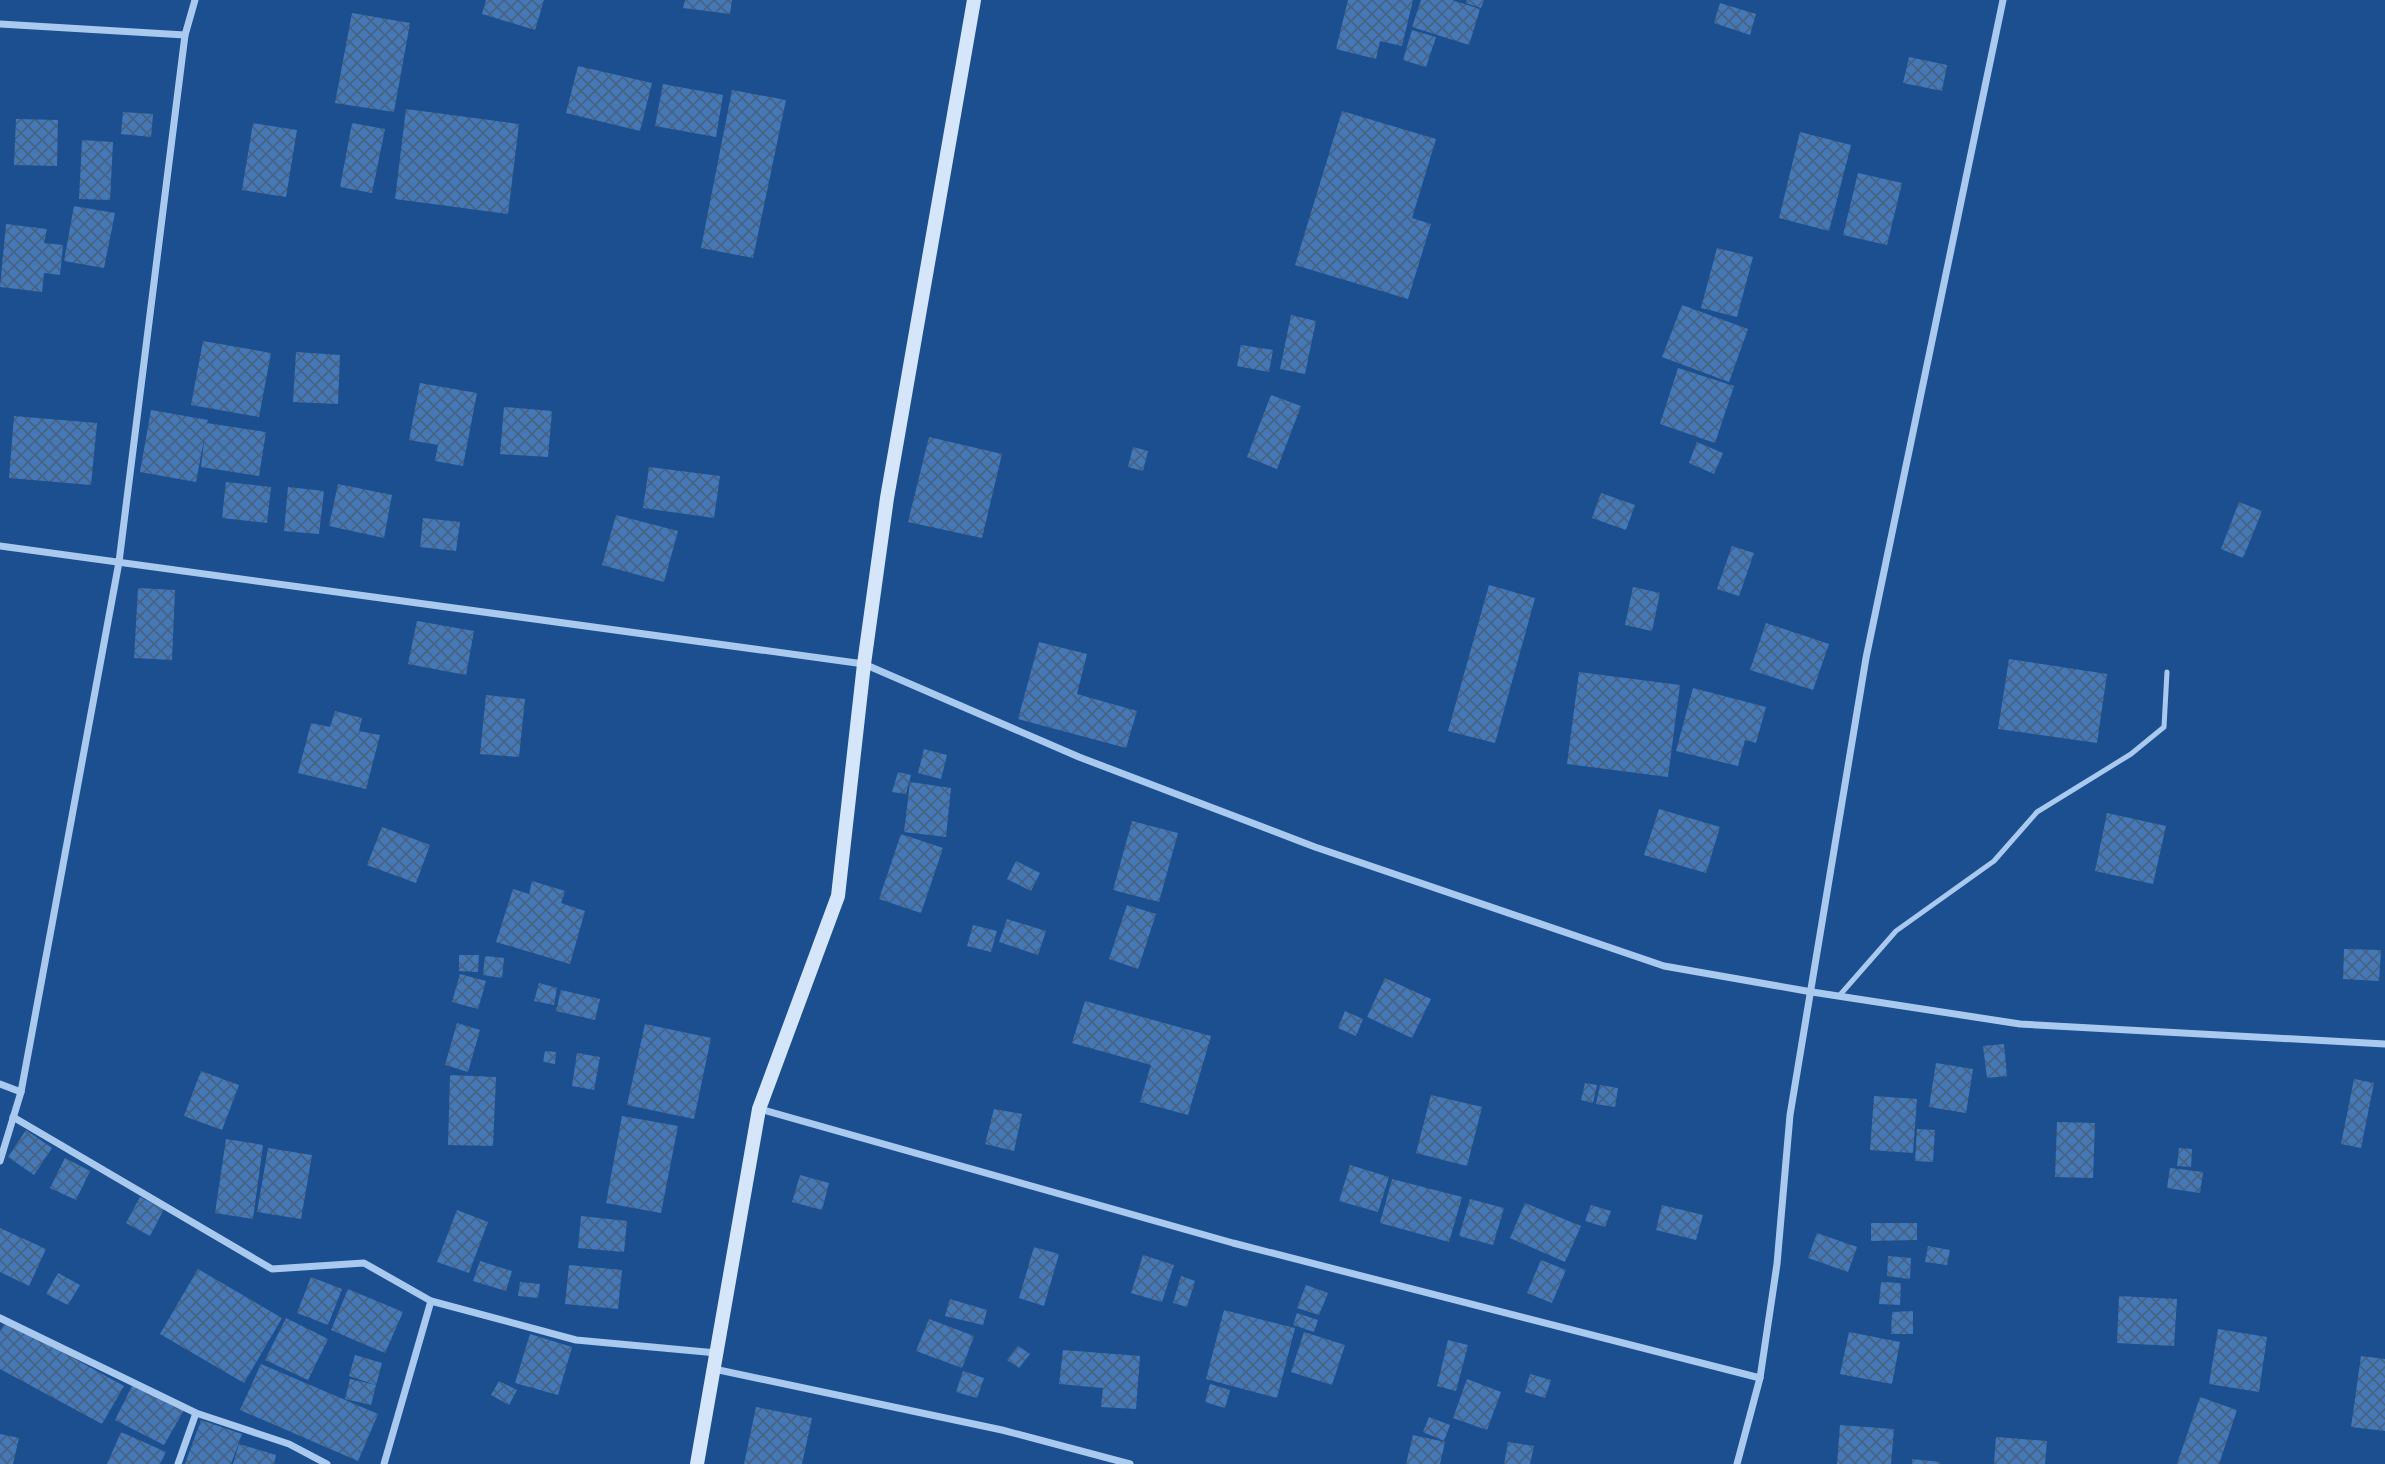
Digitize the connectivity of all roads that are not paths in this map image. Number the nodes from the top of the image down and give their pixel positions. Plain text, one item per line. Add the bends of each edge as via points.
1 (195, 0) edge
2 (974, 0) edge
3 (2003, 0) edge
4 (0, 24) edge
5 (185, 35) junction
6 (0, 546) edge
7 (119, 562) junction
8 (864, 664) junction
9 (2167, 672) dead end
10 (1812, 992) junction
11 (1839, 996) junction
12 (2385, 1044) edge
13 (0, 1084) edge
14 (21, 1092) junction
15 (759, 1109) junction
16 (13, 1117) junction
17 (0, 1161) edge
18 (431, 1301) junction
19 (0, 1318) edge
20 (716, 1353) junction
21 (714, 1369) junction
22 (1760, 1378) junction
23 (196, 1413) junction
24 (178, 1464) edge
25 (327, 1464) edge
26 (384, 1464) edge
27 (697, 1464) edge
28 (1130, 1464) edge
29 (1737, 1464) edge

1 - 5 street
2 - 8 street via 887,498
3 - 10 street via 1866,658
4 - 5 street
5 - 7 street
6 - 7 street
7 - 8 street
7 - 14 street
8 - 10 street via 1079,757 1354,861 1664,966
8 - 15 street via 838,896
9 - 11 lane via 2164,727 2131,754 2037,812 1994,861 1896,931
10 - 11 street
10 - 22 street via 1790,1115 1777,1264
11 - 12 street via 2020,1024
13 - 14 street
14 - 16 street
15 - 20 street
15 - 22 street via 1233,1243
16 - 17 street
16 - 18 street via 272,1269 364,1263
18 - 20 street via 576,1340
18 - 26 street
19 - 23 street
20 - 21 street
21 - 27 street
21 - 28 street via 1002,1430
22 - 29 street
23 - 24 street
23 - 25 street via 289,1444

